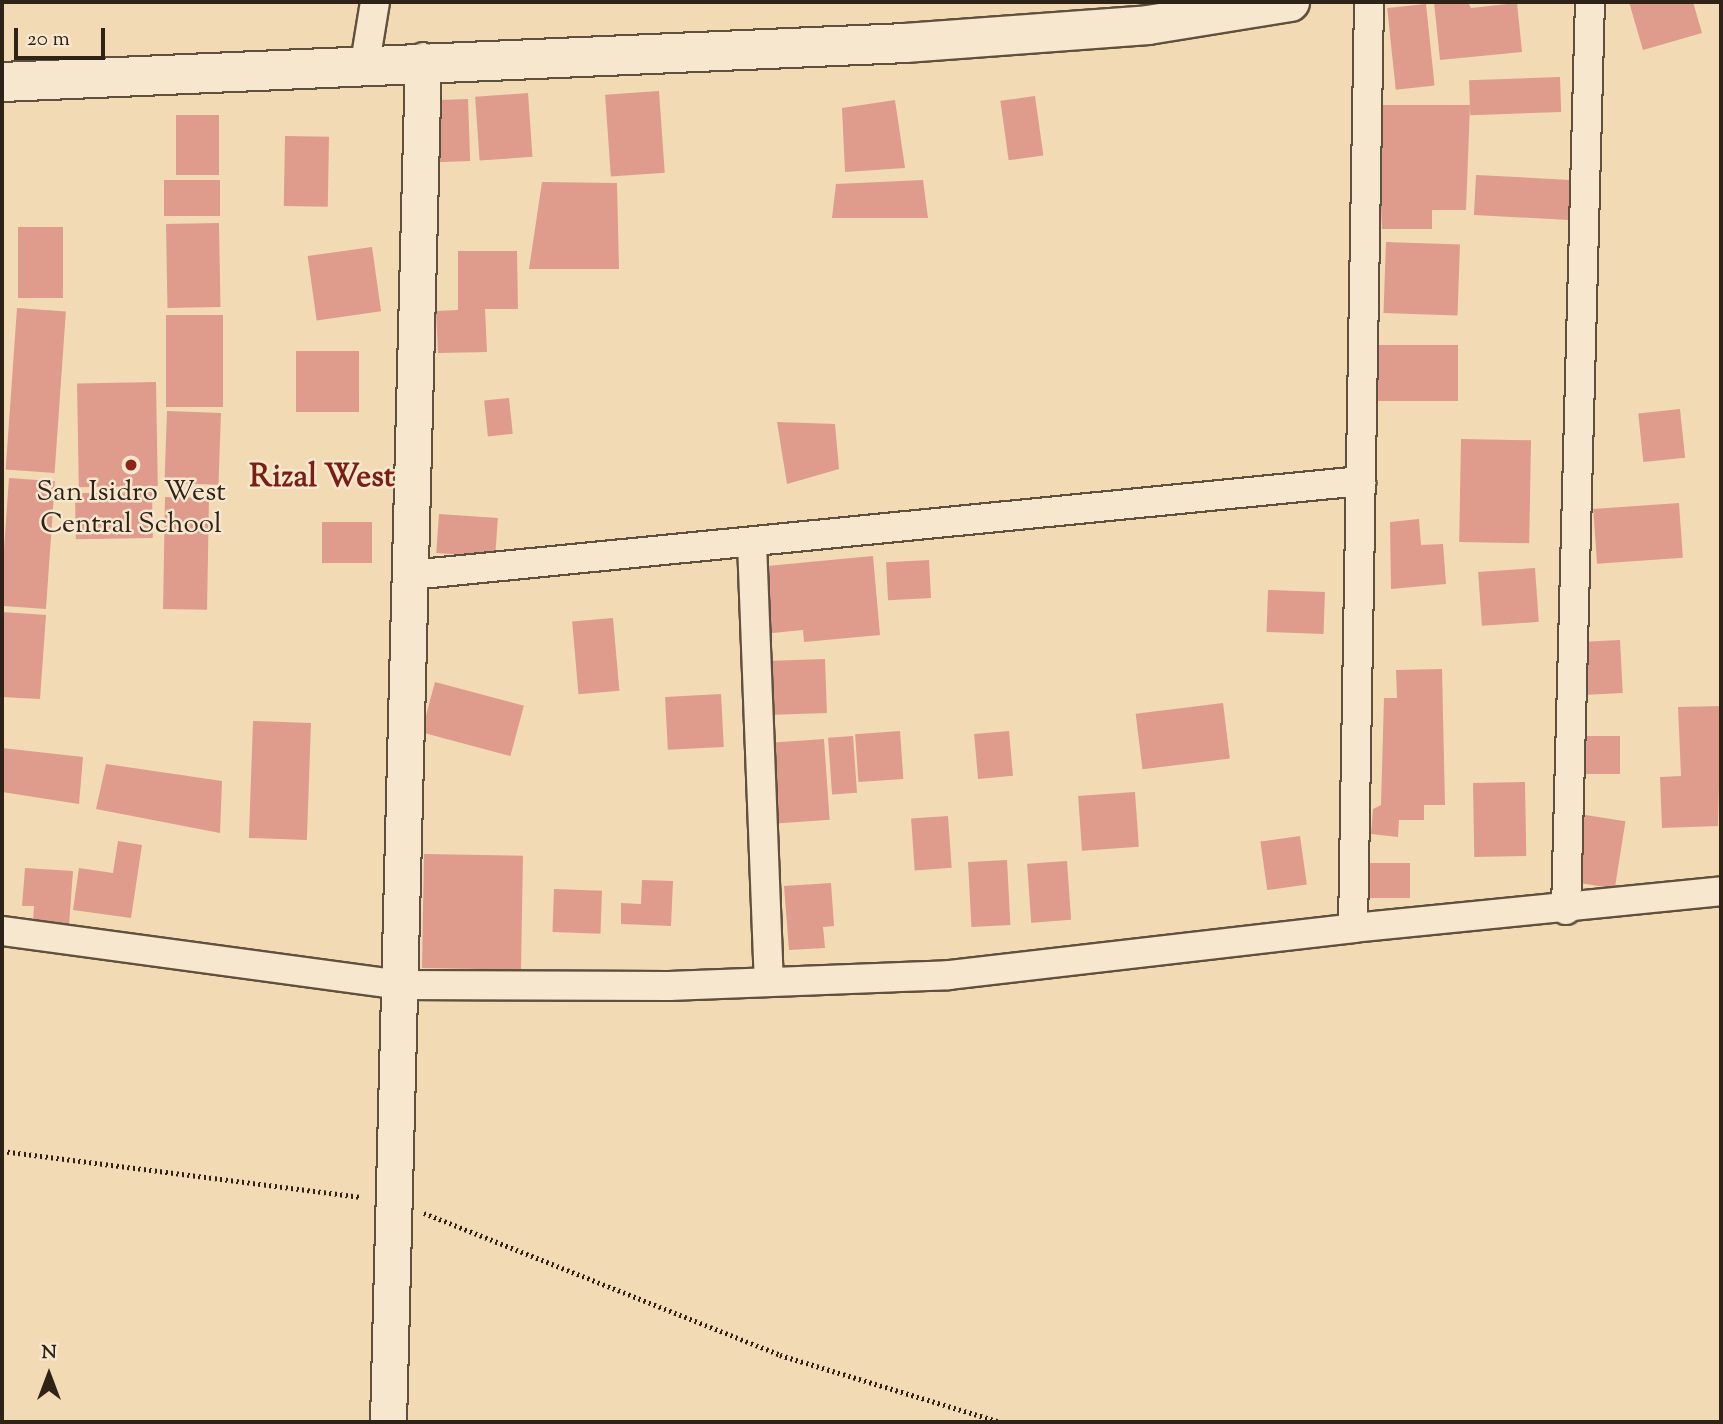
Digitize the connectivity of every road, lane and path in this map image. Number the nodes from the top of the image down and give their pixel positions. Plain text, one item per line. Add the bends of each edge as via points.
1 (375, 2) edge
2 (1290, 2) edge
3 (1369, 2) edge
4 (1590, 2) edge
5 (423, 60) junction
6 (365, 64) junction
7 (2, 82) edge
8 (1361, 481) junction
9 (752, 543) junction
10 (411, 575) junction
11 (1721, 891) edge
12 (1566, 910) junction
13 (1353, 928) junction
14 (2, 931) edge
15 (769, 982) junction
16 (398, 985) junction
17 (2, 1152) edge
18 (393, 1201) junction
19 (388, 1422) edge
20 (1002, 1422) edge

1 - 6 street
2 - 5 main road via 1148,25 919,42
3 - 8 street
4 - 12 street
5 - 6 main road
5 - 10 street
6 - 7 main road
8 - 9 street
8 - 13 street
9 - 10 street
9 - 15 street
10 - 16 street
11 - 12 street
12 - 13 street
13 - 15 street via 949,975
14 - 16 street
15 - 16 street
16 - 18 street
17 - 18 path
18 - 19 street
18 - 20 path via 780,1355

